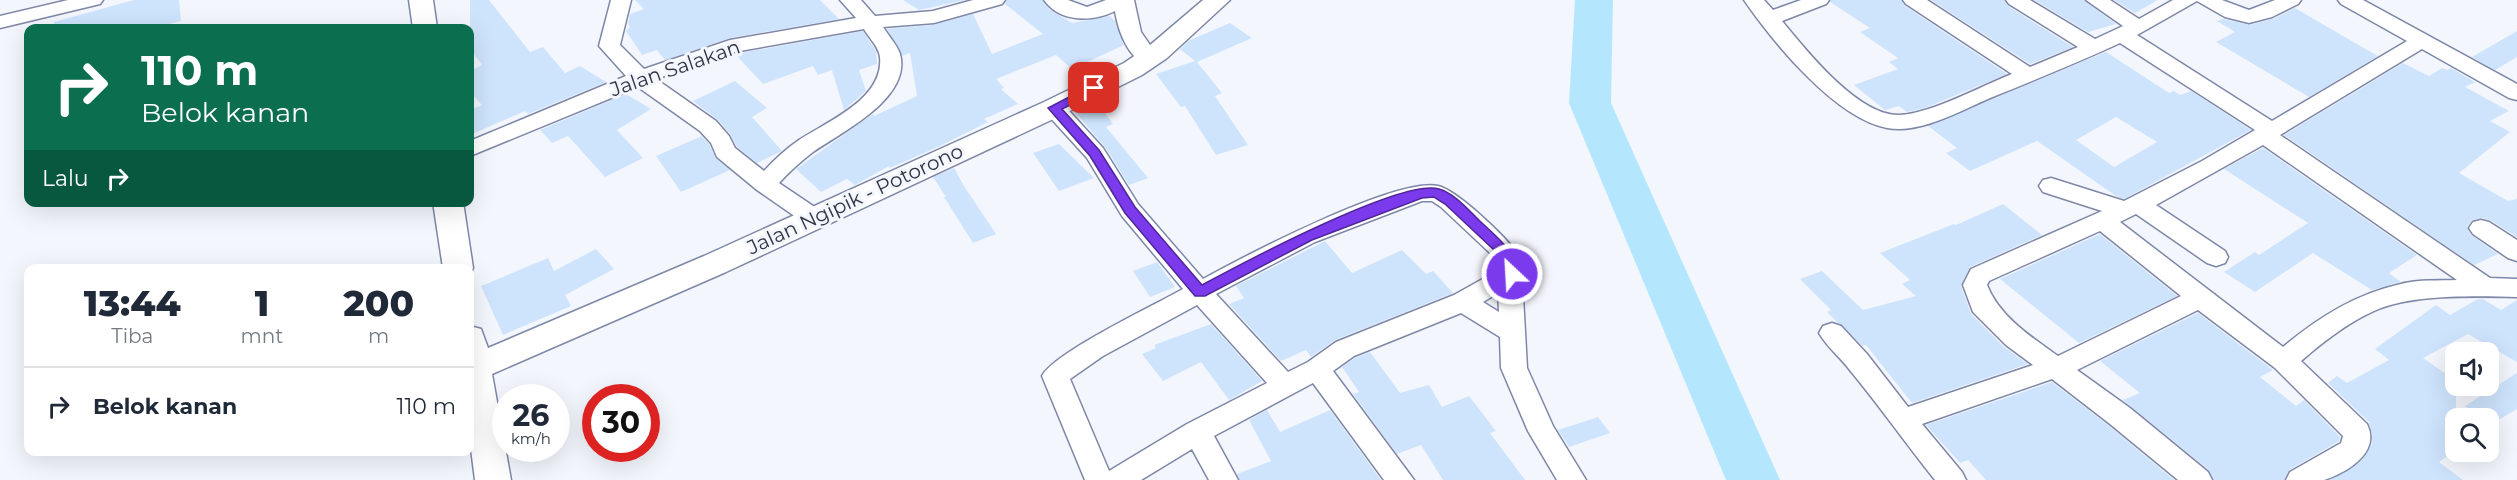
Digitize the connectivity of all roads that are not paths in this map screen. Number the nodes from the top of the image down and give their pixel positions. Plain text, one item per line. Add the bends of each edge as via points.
1 (93, 0) edge
2 (421, 0) edge
3 (621, 0) edge
4 (850, 0) edge
5 (995, 0) edge
6 (1054, 0) edge
7 (1123, 0) edge
8 (1218, 0) edge
9 (1754, 0) edge
10 (1820, 0) edge
11 (1913, 0) edge
12 (2016, 0) edge
13 (2096, 0) edge
14 (2188, 0) edge
15 (2206, 0) edge
16 (2292, 0) edge
17 (2348, 0) edge
18 (1769, 19) junction
19 (0, 22) edge
20 (870, 22) junction
21 (424, 24) edge
22 (2130, 31) junction
23 (2424, 40) junction
24 (2093, 47) junction
25 (1149, 58) junction
26 (2028, 75) junction
27 (640, 78) junction
28 (2517, 93) edge
29 (1054, 108) junction
30 (2267, 132) junction
31 (474, 147) edge
32 (765, 184) junction
33 (2051, 186) dead end
34 (449, 207) edge
35 (2121, 211) junction
36 (814, 218) junction
37 (2481, 228) dead end
38 (2517, 252) edge
39 (2216, 257) dead end
40 (457, 264) edge
41 (1512, 274) junction
42 (2485, 287) junction
43 (2517, 288) edge
44 (1200, 292) junction
45 (2200, 298) junction
46 (1463, 302) junction
47 (1513, 333) junction
48 (1832, 333) dead end
49 (474, 352) edge
50 (2284, 361) junction
51 (474, 365) edge
52 (2055, 368) junction
53 (1317, 369) junction
54 (1285, 386) junction
55 (1902, 420) junction
56 (1197, 432) junction
57 (494, 480) edge
58 (1099, 480) edge
59 (1118, 480) edge
60 (1224, 480) edge
61 (1400, 480) edge
62 (1572, 480) edge
63 (1952, 480) edge
64 (2198, 480) edge
65 (2300, 480) edge

1 - 19 street
2 - 21 street
3 - 27 street via 609,46
4 - 20 street
5 - 20 street, Jalan Salakan via 934,17
6 - 7 street via 1071,12 1085,14
7 - 25 street via 1126,22 1136,46
8 - 25 street, Jalan Ngipik - Potorono
9 - 18 street
10 - 18 street
11 - 26 street
12 - 24 street
13 - 22 street
14 - 22 street
15 - 16 street via 2255,18
17 - 23 street
18 - 26 street via 1838,92 1863,111 1888,121 1910,120 1936,112
20 - 27 street, Jalan Salakan via 730,46
20 - 32 street via 890,54 891,71 886,84 856,114 786,161
22 - 24 street
22 - 30 street
23 - 28 street
23 - 30 street
24 - 26 street
25 - 29 street, Jalan Ngipik - Potorono
27 - 31 street, Jalan Salakan
27 - 32 street via 708,126 725,152
29 - 36 street, Jalan Ngipik - Potorono
29 - 44 street via 1095,153 1130,210
30 - 35 street
30 - 42 street
32 - 36 street
33 - 35 street
34 - 40 street
35 - 39 street
35 - 45 street
35 - 52 street via 1980,275 1975,285 1992,317
36 - 49 street, Jalan Ngipik - Potorono via 599,315
37 - 38 street
41 - 44 street via 1509,260 1499,247 1449,201 1436,193 1422,193 1307,236
41 - 46 street
41 - 47 street
42 - 43 street
42 - 50 street via 2403,292 2365,304 2321,330
44 - 54 street
44 - 58 street via 1094,349 1055,376
45 - 50 street
45 - 52 street
46 - 47 street
46 - 53 street via 1345,349
47 - 62 street via 1514,368 1522,388
48 - 55 street
50 - 65 street via 2357,432 2357,445 2348,456
51 - 57 street
52 - 55 street
52 - 64 street
53 - 54 street
53 - 61 street
54 - 56 street
55 - 63 street
56 - 59 street
56 - 60 street

